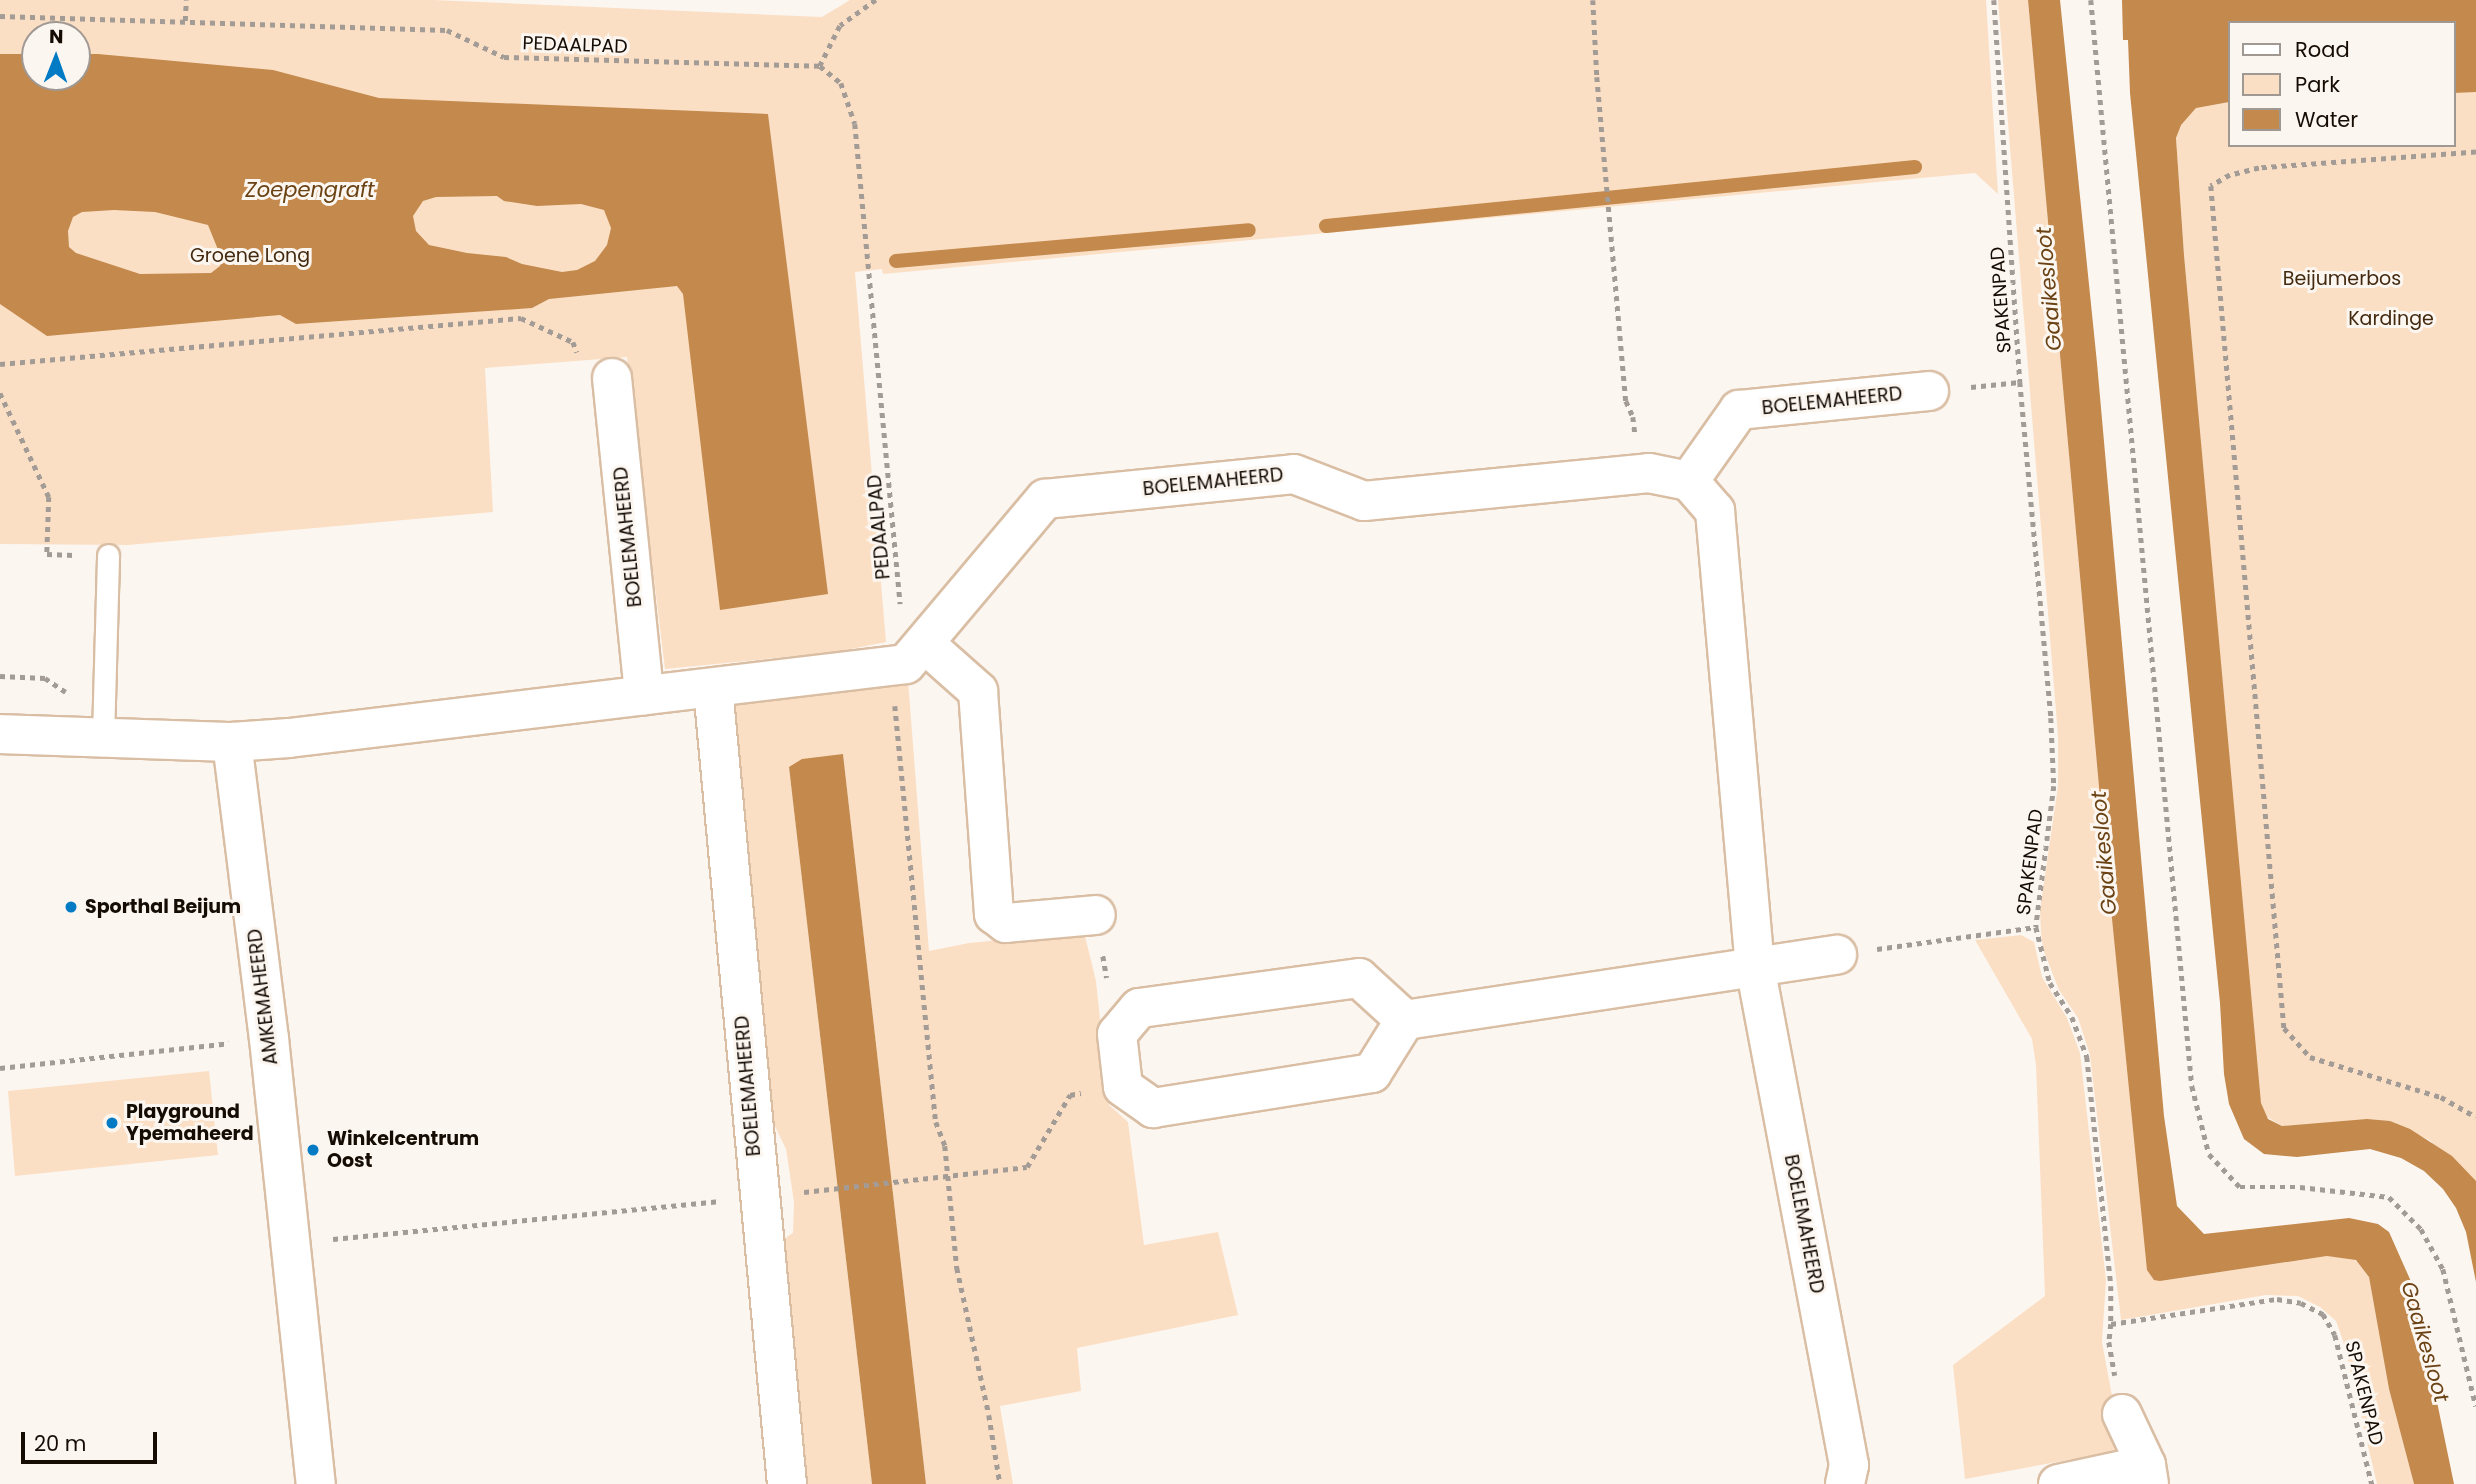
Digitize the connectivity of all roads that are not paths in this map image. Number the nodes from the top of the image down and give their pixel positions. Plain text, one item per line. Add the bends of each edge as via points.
1 (612, 378) dead end
2 (1928, 391) road end
3 (1689, 481) junction
4 (108, 555) road end
5 (907, 658) junction
6 (713, 688) junction
7 (644, 695) junction
8 (0, 734) edge
9 (103, 737) junction
10 (232, 742) junction
11 (1096, 915) road end
12 (1837, 955) road end
13 (1755, 966) junction
14 (1405, 1020) junction
15 (2122, 1414) road end
16 (2147, 1475) edge
17 (1848, 1483) edge
18 (316, 1484) edge
19 (787, 1484) edge
20 (2058, 1484) edge

1 - 7 street, BOELEMAHEERD
2 - 3 street, BOELEMAHEERD via 1739,410
3 - 5 street, BOELEMAHEERD via 1649,473 1364,501 1294,474 1045,499
3 - 13 street, BOELEMAHEERD via 1715,511
4 - 9 lane
5 - 6 street
5 - 11 street via 978,691 994,914 1006,923
6 - 7 street
6 - 19 street, BOELEMAHEERD
7 - 10 street
8 - 9 street
9 - 10 street
10 - 18 street, AMKEMAHEERD
12 - 13 street
13 - 14 street
13 - 17 street, BOELEMAHEERD via 1849,1465
14 - 14 street via 1372,1073 1153,1108 1123,1087 1117,1034 1139,1007 1359,978
15 - 16 street
16 - 20 street

